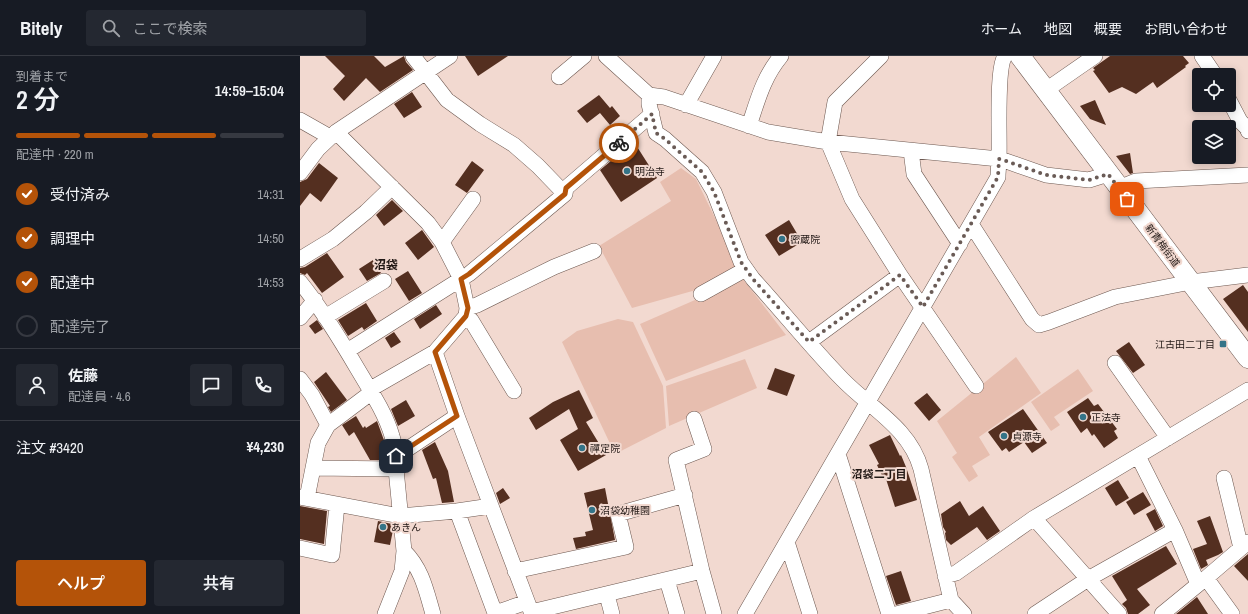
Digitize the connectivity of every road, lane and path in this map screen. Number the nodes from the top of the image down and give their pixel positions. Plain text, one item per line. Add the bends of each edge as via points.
1 (413, 56) edge
2 (450, 56) edge
3 (584, 56) edge
4 (606, 56) edge
5 (714, 56) edge
6 (780, 56) edge
7 (881, 56) edge
8 (1005, 56) edge
9 (1020, 56) edge
10 (1095, 56) edge
11 (1202, 56) edge
12 (1210, 68) edge
13 (426, 72) junction
14 (559, 77) dead end
15 (1046, 90) junction
16 (649, 95) junction
17 (686, 105) junction
18 (1236, 112) edge
19 (652, 114) junction
20 (300, 120) edge
21 (750, 126) junction
22 (1248, 128) edge
23 (333, 134) junction
24 (828, 142) junction
25 (910, 151) junction
26 (999, 159) junction
27 (300, 173) edge
28 (1248, 175) edge
29 (1114, 181) junction
30 (392, 187) junction
31 (565, 194) junction
32 (473, 199) dead end
33 (971, 224) junction
34 (442, 242) junction
35 (960, 244) junction
36 (594, 251) dead end
37 (300, 259) edge
38 (746, 269) junction
39 (900, 275) junction
40 (1248, 275) edge
41 (461, 279) junction
42 (384, 281) dead end
43 (300, 282) edge
44 (1191, 282) junction
45 (701, 294) dead end
46 (315, 300) junction
47 (923, 307) junction
48 (467, 312) junction
49 (325, 317) junction
50 (300, 318) edge
51 (809, 342) junction
52 (347, 350) junction
53 (435, 352) junction
54 (1248, 358) edge
55 (1115, 363) dead end
56 (300, 379) edge
57 (976, 386) dead end
58 (1248, 390) edge
59 (371, 391) junction
60 (514, 391) dead end
61 (868, 401) junction
62 (457, 416) junction
63 (694, 419) dead end
64 (328, 425) junction
65 (1168, 438) junction
66 (838, 454) junction
67 (1138, 456) junction
68 (396, 463) junction
69 (313, 468) junction
70 (1224, 478) dead end
71 (685, 495) junction
72 (303, 497) edge
73 (337, 505) junction
74 (491, 506) junction
75 (457, 511) junction
76 (400, 516) junction
77 (1034, 518) junction
78 (1175, 530) junction
79 (786, 542) junction
80 (1246, 544) edge
81 (300, 548) edge
82 (404, 551) junction
83 (515, 571) junction
84 (702, 571) junction
85 (945, 576) junction
86 (1088, 579) junction
87 (667, 580) junction
88 (1202, 581) junction
89 (607, 594) junction
90 (951, 600) junction
91 (530, 609) edge
92 (385, 614) edge
93 (433, 614) edge
94 (612, 614) edge
95 (677, 614) edge
96 (714, 614) edge
97 (745, 614) edge
98 (810, 614) edge
99 (889, 614) edge
100 (896, 614) edge
101 (964, 614) edge
102 (1035, 614) edge
103 (1119, 614) edge
104 (1162, 614) edge
105 (1232, 614) edge

1 - 13 street
2 - 13 street
3 - 14 street
4 - 16 street
5 - 17 street
6 - 21 street via 762,85
7 - 24 street via 835,102
8 - 26 street via 1000,77
9 - 15 main road, 新青梅街道
10 - 15 street
11 - 12 street
13 - 23 street
13 - 31 street via 447,100 514,145
15 - 29 main road, 新青梅街道
16 - 17 street
16 - 19 street
17 - 21 street
18 - 22 street
19 - 31 street via 566,188
19 - 38 street via 656,133 702,172 714,192
20 - 23 street
21 - 24 street via 768,132
23 - 27 street
23 - 30 street
24 - 25 street
24 - 39 street via 852,200
25 - 26 street
25 - 35 street via 914,174
26 - 29 street via 1046,175
26 - 33 street via 998,177
28 - 29 street
29 - 44 main road, 新青梅街道
30 - 34 street via 428,222
30 - 37 street via 333,239
31 - 41 street
32 - 34 street
33 - 35 street
33 - 44 street via 1032,319 1039,325 1115,297
34 - 41 street
35 - 47 street
36 - 48 street via 554,267
38 - 45 street
38 - 51 street
39 - 47 street
39 - 51 street
40 - 44 street
41 - 48 street
41 - 52 street
42 - 49 street
43 - 46 street
44 - 54 main road, 新青梅街道
46 - 49 street
46 - 50 street
47 - 57 street
47 - 61 street
48 - 53 street
48 - 60 street
49 - 52 street
51 - 61 street via 843,380
52 - 59 street
53 - 59 street
53 - 62 street
55 - 65 street
56 - 64 street
58 - 65 street
59 - 64 street
59 - 68 street via 390,428
61 - 66 street
61 - 85 street via 895,426 918,456
62 - 68 street
62 - 74 street
63 - 71 street via 704,449 676,460
64 - 69 street via 318,442
65 - 67 street
66 - 79 street
66 - 99 street
67 - 77 street
67 - 78 street
68 - 69 street
68 - 76 street
69 - 72 street
70 - 80 street
71 - 83 street via 618,514 626,547
71 - 84 street
72 - 73 street
73 - 76 street
73 - 81 street via 332,555
74 - 75 street
74 - 83 street
75 - 76 street
75 - 91 street via 495,613
76 - 82 street
77 - 85 street via 956,573
77 - 86 street
78 - 86 street
78 - 88 street
79 - 97 street
79 - 98 street
80 - 88 street
82 - 92 street via 402,571
82 - 93 street via 414,561 422,576
83 - 91 street
84 - 87 street
84 - 96 street
85 - 90 street
86 - 102 street
86 - 103 street
87 - 89 street
87 - 95 street
88 - 104 street
88 - 105 street
89 - 91 street
89 - 94 street
90 - 100 street
90 - 101 street

